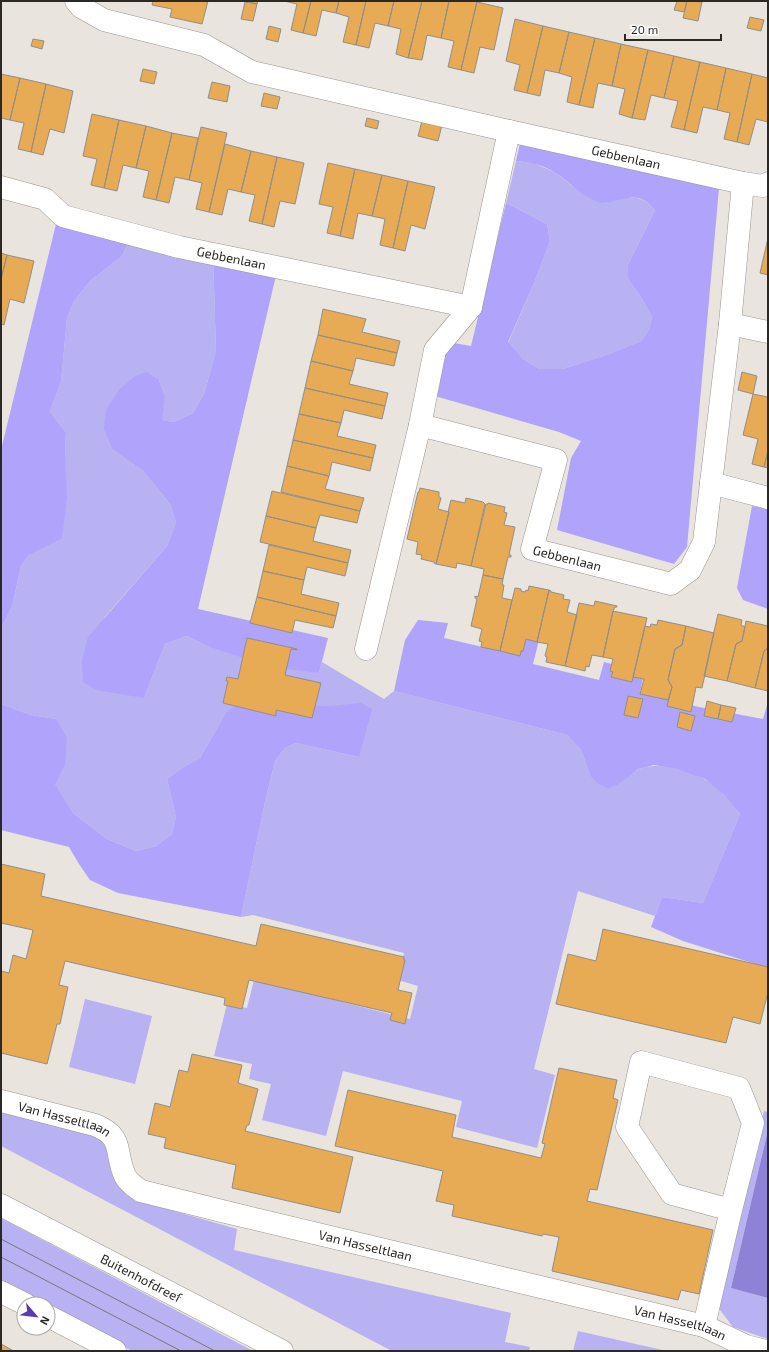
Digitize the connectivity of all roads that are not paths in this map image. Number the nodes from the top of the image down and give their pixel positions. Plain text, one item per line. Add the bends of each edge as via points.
1 (76, 1) edge
2 (509, 131) junction
3 (743, 183) junction
4 (768, 183) edge
5 (1, 188) edge
6 (470, 307) junction
7 (730, 324) junction
8 (768, 332) edge
9 (420, 425) junction
10 (711, 483) junction
11 (768, 498) edge
12 (366, 649) dead end
13 (1, 1101) edge
14 (1, 1204) edge
15 (730, 1210) junction
16 (1, 1292) edge
17 (16, 1300) edge
18 (56, 1320) edge
19 (704, 1326) junction
20 (115, 1351) edge
21 (282, 1351) edge
22 (765, 1351) edge

1 - 2 street, Gebbenlaan via 81,7 104,20 204,45 252,72
2 - 3 street, Gebbenlaan
2 - 6 street
3 - 4 street, Gebbenlaan via 763,186
3 - 7 street, Gebbenlaan
5 - 6 street, Gebbenlaan via 45,199 63,216 179,247
6 - 9 street via 435,350
7 - 8 street
7 - 10 street, Gebbenlaan
9 - 10 street, Gebbenlaan via 556,460 532,549 671,584 690,570 704,542
9 - 12 street
10 - 11 street
13 - 19 street, Van Hasseltlaan via 105,1129 116,1142 126,1177 141,1191
14 - 21 street, Buitenhofdreef
15 - 15 street via 672,1194 627,1127 641,1062 739,1088 753,1123
15 - 19 street
16 - 17 street
18 - 20 street
19 - 22 street, Van Hasseltlaan via 746,1346

